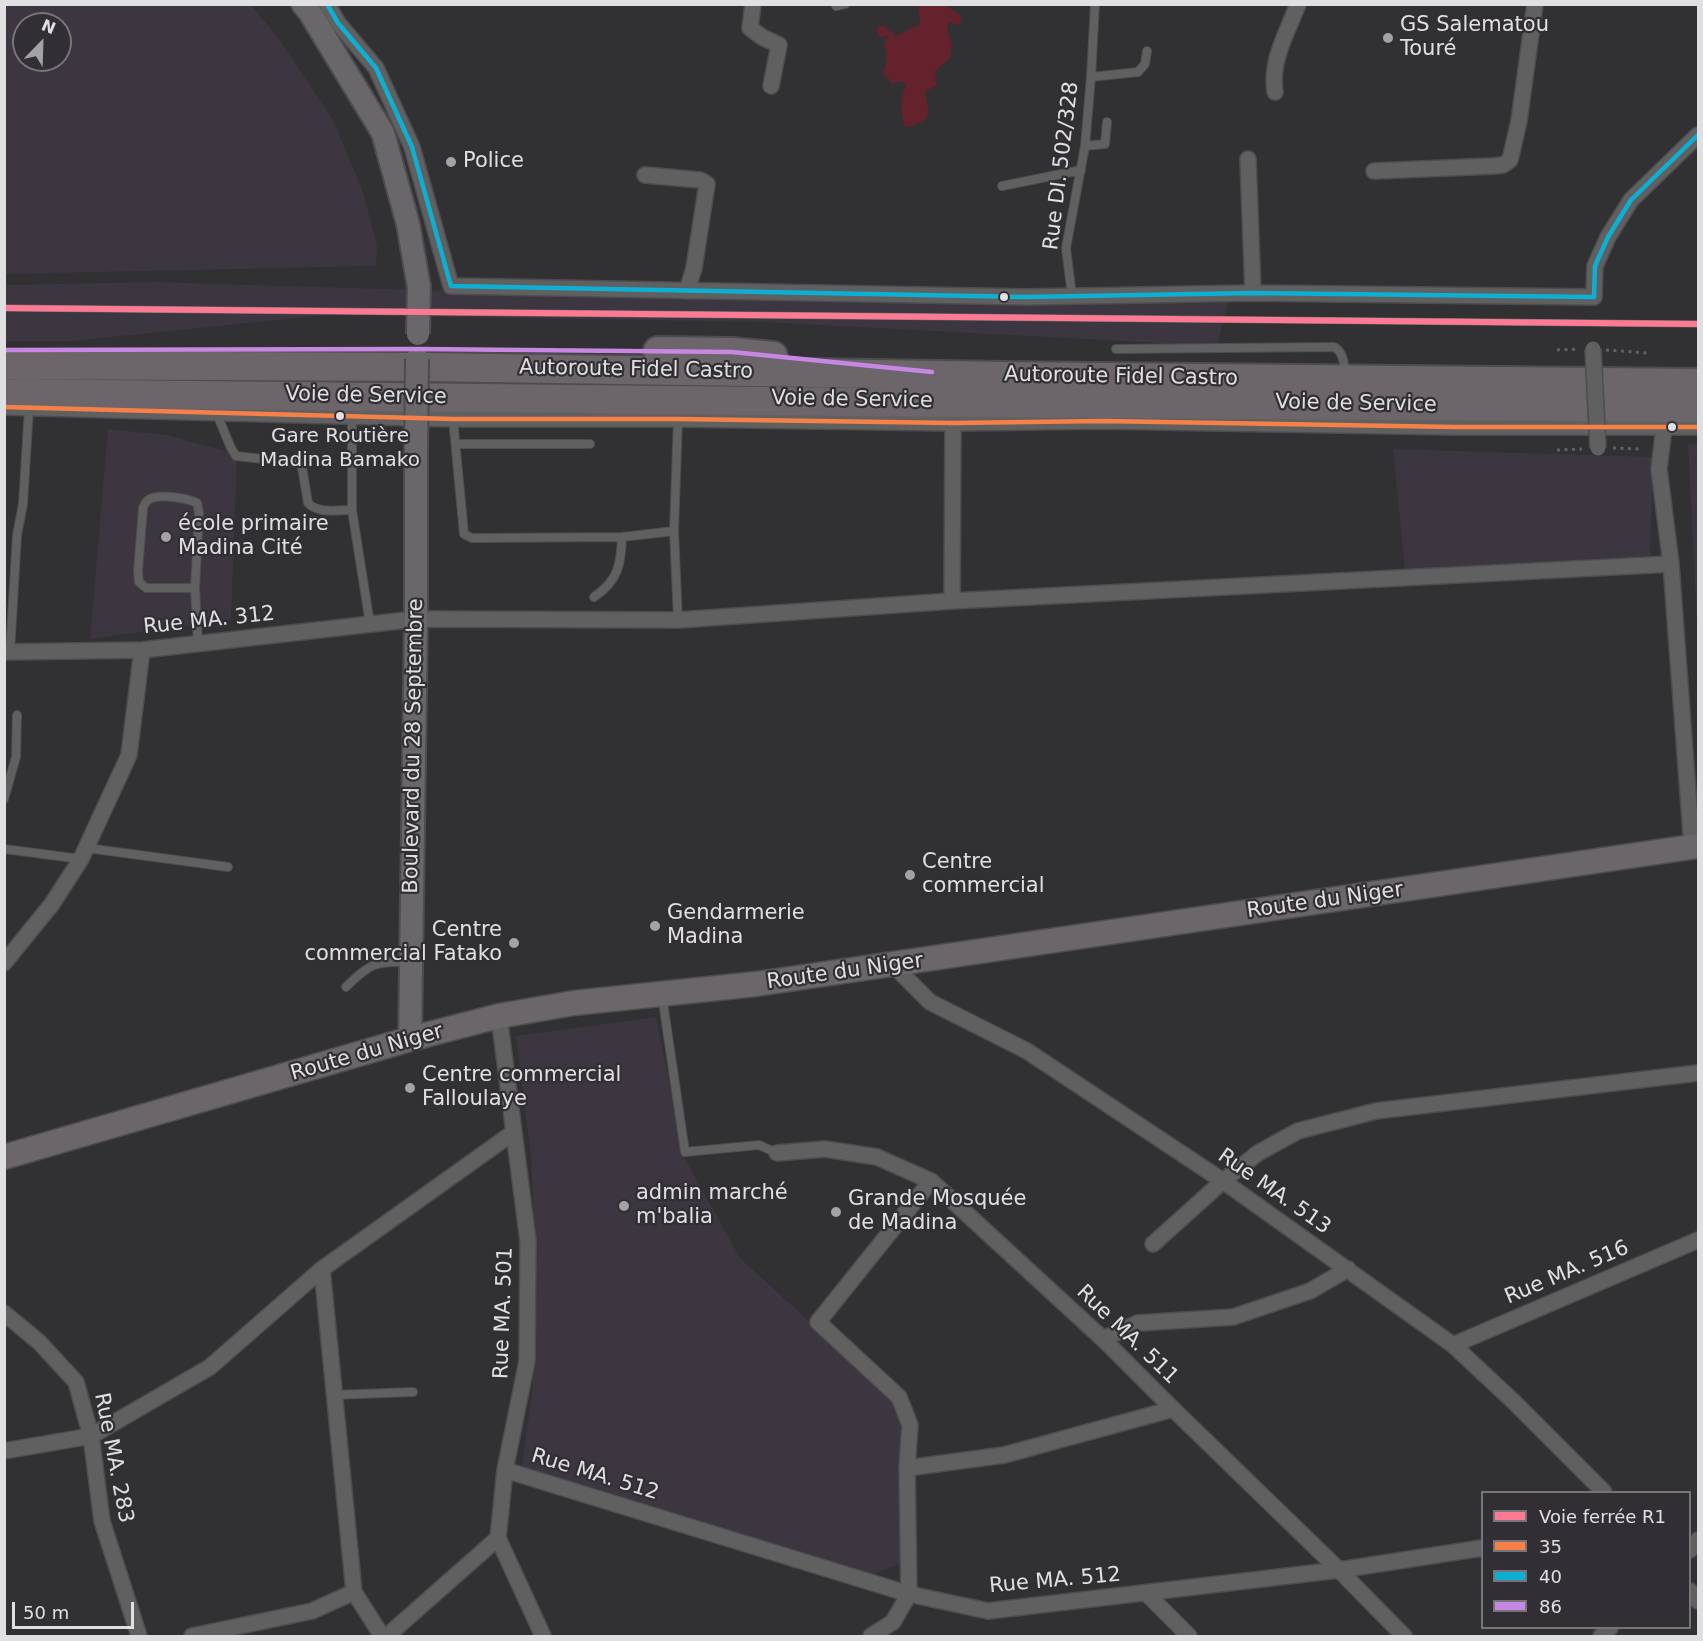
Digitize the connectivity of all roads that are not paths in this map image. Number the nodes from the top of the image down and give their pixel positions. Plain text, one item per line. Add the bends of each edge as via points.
1 (753, 4) edge
2 (1095, 4) edge
3 (1298, 4) edge
4 (1535, 4) edge
5 (314, 6) edge
6 (1148, 51) dead end
7 (1091, 76) junction
8 (771, 86) dead end
9 (1275, 92) dead end
10 (1107, 122) dead end
11 (1698, 135) edge
12 (1085, 146) junction
13 (1248, 159) dead end
14 (1081, 170) junction
15 (1374, 171) dead end
16 (645, 175) dead end
17 (1002, 186) dead end
18 (687, 291) junction
19 (1253, 293) junction
20 (1072, 296) junction
21 (418, 347) junction
22 (1116, 349) dead end
23 (1593, 349) dead end
24 (4, 350) edge
25 (4, 365) edge
26 (964, 375) junction
27 (1347, 380) junction
28 (1698, 383) edge
29 (4, 393) edge
30 (4, 407) edge
31 (29, 408) junction
32 (1698, 408) edge
33 (216, 412) junction
34 (352, 417) junction
35 (453, 419) junction
36 (678, 419) junction
37 (953, 423) junction
38 (1664, 427) junction
39 (1698, 427) edge
40 (456, 444) junction
41 (591, 444) dead end
42 (1598, 447) dead end
43 (352, 510) junction
44 (674, 531) junction
45 (622, 537) junction
46 (1671, 564) junction
47 (195, 588) junction
48 (594, 597) dead end
49 (952, 601) junction
50 (417, 619) junction
51 (678, 620) junction
52 (370, 624) junction
53 (198, 644) junction
54 (142, 650) junction
55 (7, 652) edge
56 (17, 715) dead end
57 (4, 799) edge
58 (1695, 846) edge
59 (4, 849) edge
60 (84, 854) junction
61 (228, 867) dead end
62 (411, 962) junction
63 (4, 963) edge
64 (893, 964) junction
65 (346, 987) dead end
66 (662, 994) junction
67 (499, 1016) junction
68 (410, 1039) junction
69 (1698, 1073) edge
70 (514, 1132) junction
71 (777, 1154) joint
72 (4, 1157) edge
73 (931, 1181) junction
74 (1223, 1181) junction
75 (1698, 1240) edge
76 (1153, 1244) dead end
77 (322, 1269) junction
78 (1348, 1269) junction
79 (4, 1313) edge
80 (1103, 1339) junction
81 (1453, 1345) junction
82 (413, 1392) dead end
83 (333, 1395) junction
84 (1173, 1409) junction
85 (91, 1436) junction
86 (4, 1451) edge
87 (907, 1468) junction
88 (505, 1470) junction
89 (1603, 1491) edge
90 (498, 1538) junction
91 (1481, 1548) edge
92 (1339, 1570) junction
93 (354, 1592) junction
94 (909, 1594) junction
95 (1147, 1594) junction
96 (140, 1636) edge
97 (192, 1636) edge
98 (382, 1636) edge
99 (387, 1636) edge
100 (543, 1636) edge
101 (871, 1636) edge
102 (1189, 1636) edge
103 (1404, 1636) edge

1 - 8 street via 750,27 779,45
2 - 7 lane, Rue DI. 502/328
3 - 9 street via 1277,55
4 - 15 street via 1510,160 1493,166
5 - 18 street via 338,23 376,68 412,147 451,286
5 - 21 main road, Boulevard du 28 Septembre, bridge via 383,133 408,224 419,287
6 - 7 lane via 1138,72
7 - 12 lane, Rue DI. 502/328
10 - 12 lane via 1105,144
11 - 19 street via 1631,200 1595,266 1594,297
12 - 14 lane, Rue DI. 502/328
13 - 19 street
14 - 17 lane
14 - 20 lane, Rue DI. 502/328 via 1066,248
16 - 18 street via 707,184
18 - 20 street
19 - 20 street
21 - 24 highway
21 - 26 highway via 732,351
21 - 50 main road, Boulevard du 28 Septembre, bridge
22 - 27 lane via 1334,347 1342,355
23 - 42 street, bridge
25 - 26 highway, Autoroute Fidel Castro
26 - 27 highway, Autoroute Fidel Castro
27 - 28 highway, Autoroute Fidel Castro
29 - 32 highway, Autoroute Fidel Castro
30 - 31 street, Voie de Service
31 - 33 street, Voie de Service
31 - 55 lane
33 - 34 street, Voie de Service
33 - 43 lane via 236,456 298,463 312,508
34 - 35 street, Voie de Service
34 - 43 lane
35 - 36 street, Voie de Service
35 - 40 lane
36 - 37 street, Voie de Service
36 - 44 lane
37 - 38 street, Voie de Service
37 - 49 street
38 - 39 street, Voie de Service
38 - 46 street via 1659,469
40 - 41 lane
40 - 45 lane via 464,534 472,538
43 - 52 lane
44 - 45 lane
44 - 51 lane
45 - 48 lane via 616,577
46 - 49 street, Rue MA. 312
46 - 58 street
47 - 47 lane via 146,588 139,582 143,508 148,500 157,496 197,503
47 - 53 lane
49 - 51 street, Rue MA. 312
50 - 51 street, Rue MA. 312
50 - 52 street, Rue MA. 312
50 - 62 main road, Boulevard du 28 Septembre
52 - 53 street, Rue MA. 312
53 - 54 street, Rue MA. 312
54 - 55 street, Rue MA. 312
54 - 60 street via 129,755
56 - 57 lane via 16,757
58 - 64 main road, Route du Niger
59 - 60 lane
60 - 61 lane
60 - 63 street via 52,904
62 - 65 lane via 384,961 363,970
62 - 68 main road, Boulevard du 28 Septembre
64 - 66 main road, Route du Niger
64 - 74 street, Rue MA. 513 via 930,1002 1027,1051
66 - 67 main road, Route du Niger
66 - 71 lane via 685,1152 759,1145
67 - 68 main road, Route du Niger
67 - 70 street, Rue MA. 501
68 - 72 main road, Route du Niger
69 - 74 street via 1376,1111 1298,1131 1258,1153
70 - 77 street
70 - 88 street, Rue MA. 501 via 528,1241 527,1361
71 - 73 street, Rue MA. 511 via 825,1149 877,1157
73 - 80 street, Rue MA. 511
73 - 87 street via 818,1322 899,1397 910,1425
74 - 76 street
74 - 78 street, Rue MA. 513
75 - 81 street, Rue MA. 516
77 - 83 street
77 - 85 street via 210,1367
78 - 80 street via 1310,1291 1233,1317 1138,1323
78 - 81 street, Rue MA. 513
79 - 85 street, Rue MA. 283 via 39,1342 76,1382
80 - 84 street, Rue MA. 511
81 - 89 street, Rue MA. 513
82 - 83 lane
83 - 93 street
84 - 87 street via 1004,1455
84 - 92 street, Rue MA. 511
85 - 86 street
85 - 96 street, Rue MA. 283 via 102,1521
87 - 94 street
88 - 90 street, Rue MA. 501
88 - 94 street, Rue MA. 512
90 - 99 street
90 - 100 street
91 - 92 street, Rue MA. 512
92 - 95 street, Rue MA. 512
92 - 103 street, Rue MA. 511
93 - 97 street via 312,1611
93 - 98 street
94 - 95 street, Rue MA. 512 via 988,1611
94 - 101 street via 893,1622
95 - 102 street

